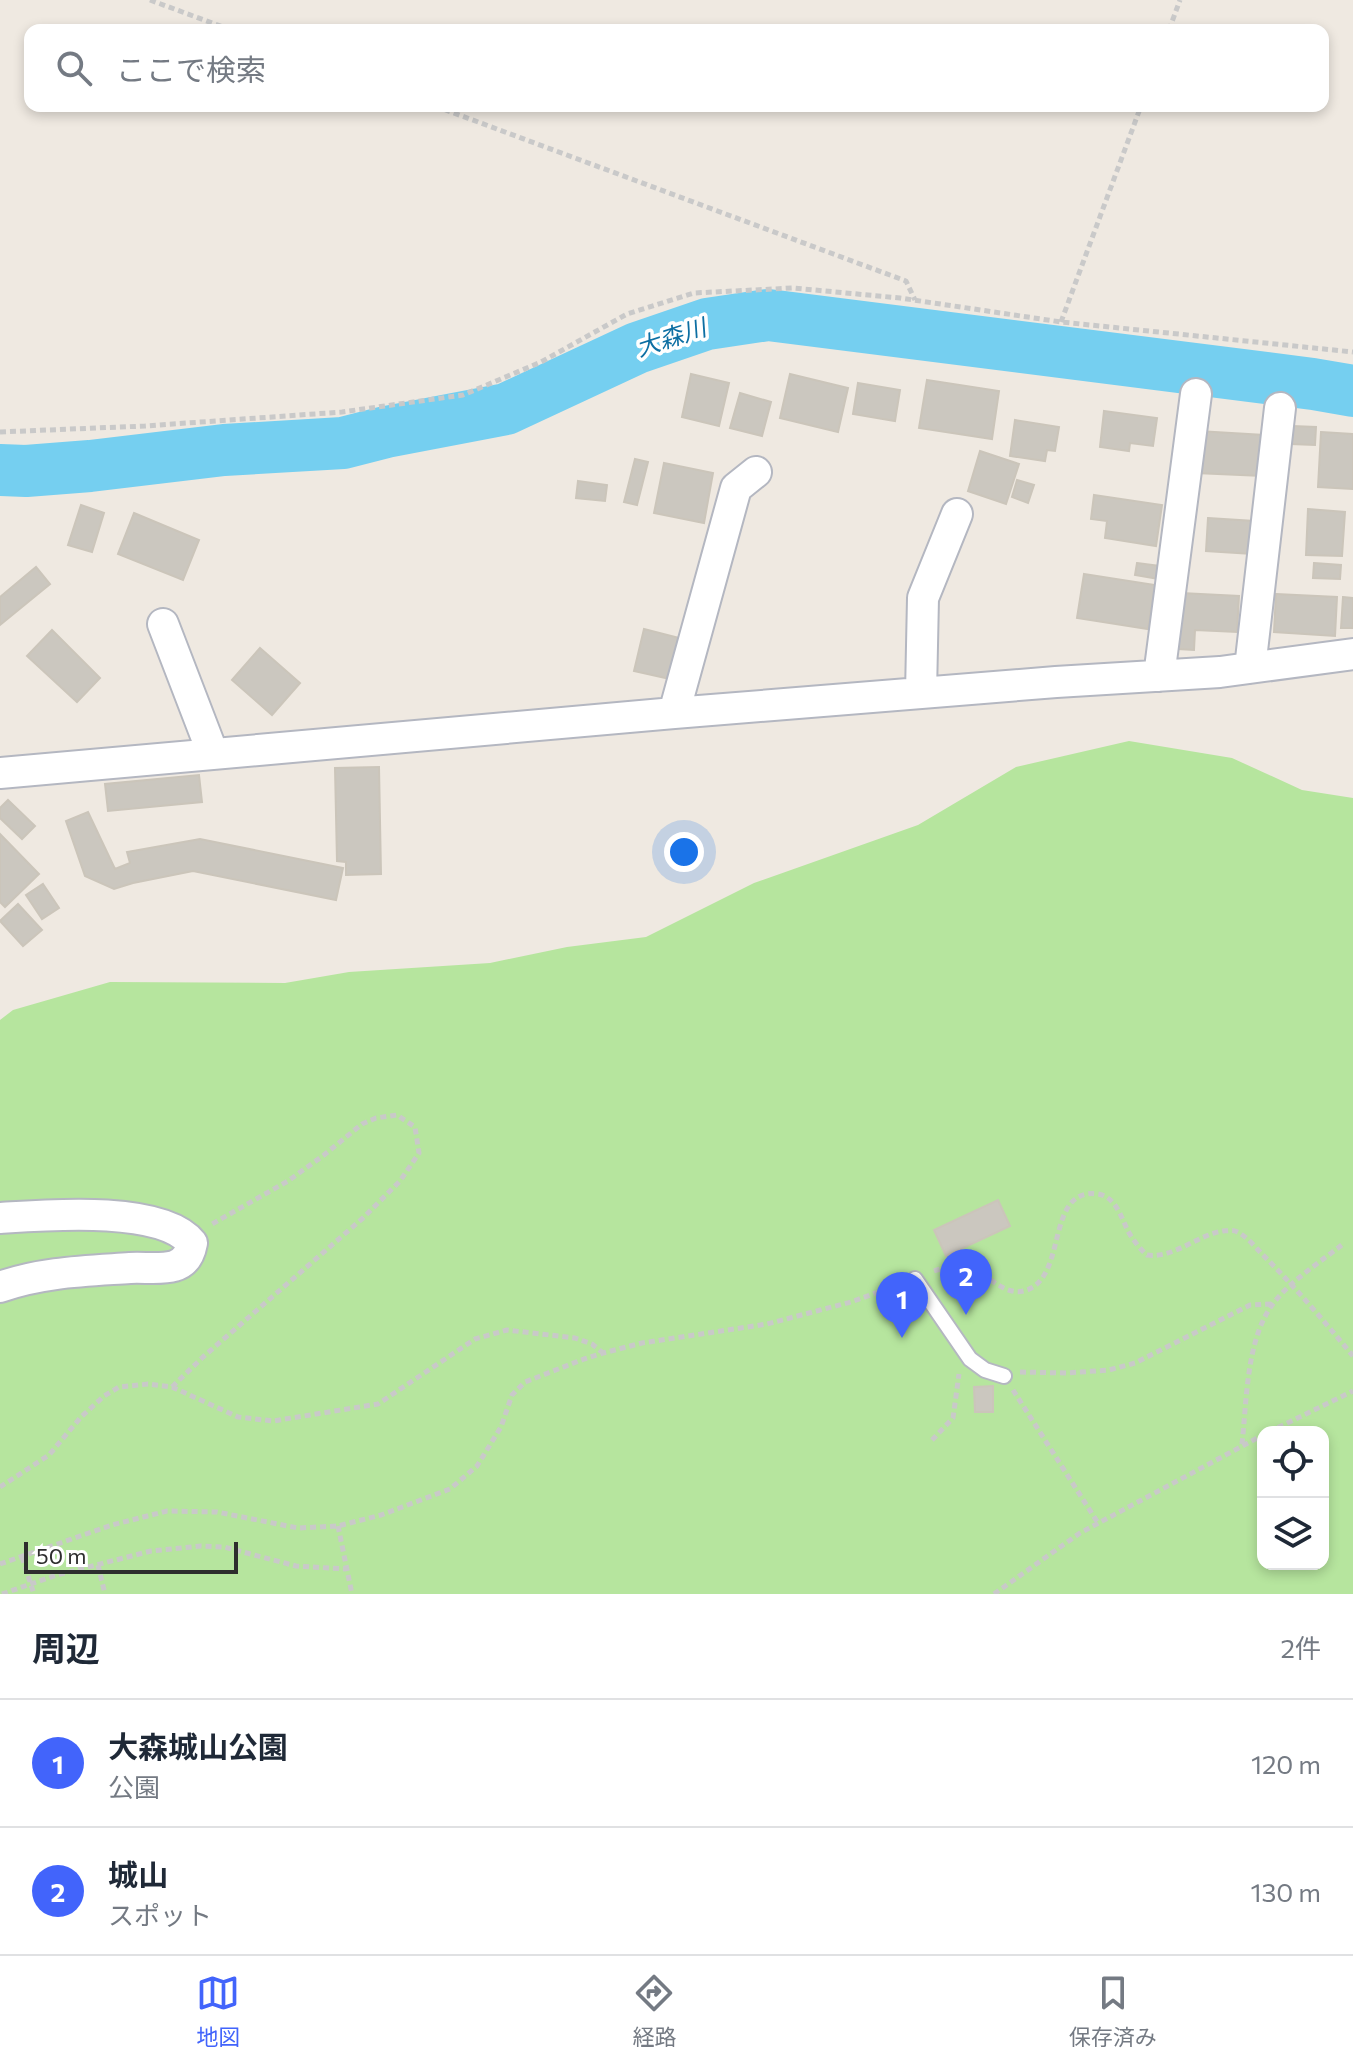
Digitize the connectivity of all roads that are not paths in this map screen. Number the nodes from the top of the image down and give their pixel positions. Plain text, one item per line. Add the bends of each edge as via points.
1 (1196, 394) dead end
2 (1280, 408) dead end
3 (756, 472) dead end
4 (957, 514) dead end
5 (163, 624) dead end
6 (1353, 654) edge
7 (1250, 668) junction
8 (1159, 676) junction
9 (921, 693) junction
10 (674, 713) junction
11 (213, 754) junction
12 (0, 773) edge
13 (0, 1218) edge
14 (915, 1279) road end
15 (0, 1287) edge
16 (1004, 1376) road end

1 - 8 street
2 - 7 street
3 - 10 street via 736,488
4 - 9 street via 923,598
5 - 11 street
6 - 7 street
7 - 8 street
8 - 9 street
9 - 10 street
10 - 11 street
11 - 12 street
13 - 15 street via 108,1215 158,1224 192,1243 182,1262 172,1267 46,1275
14 - 16 lane via 964,1352 976,1365

